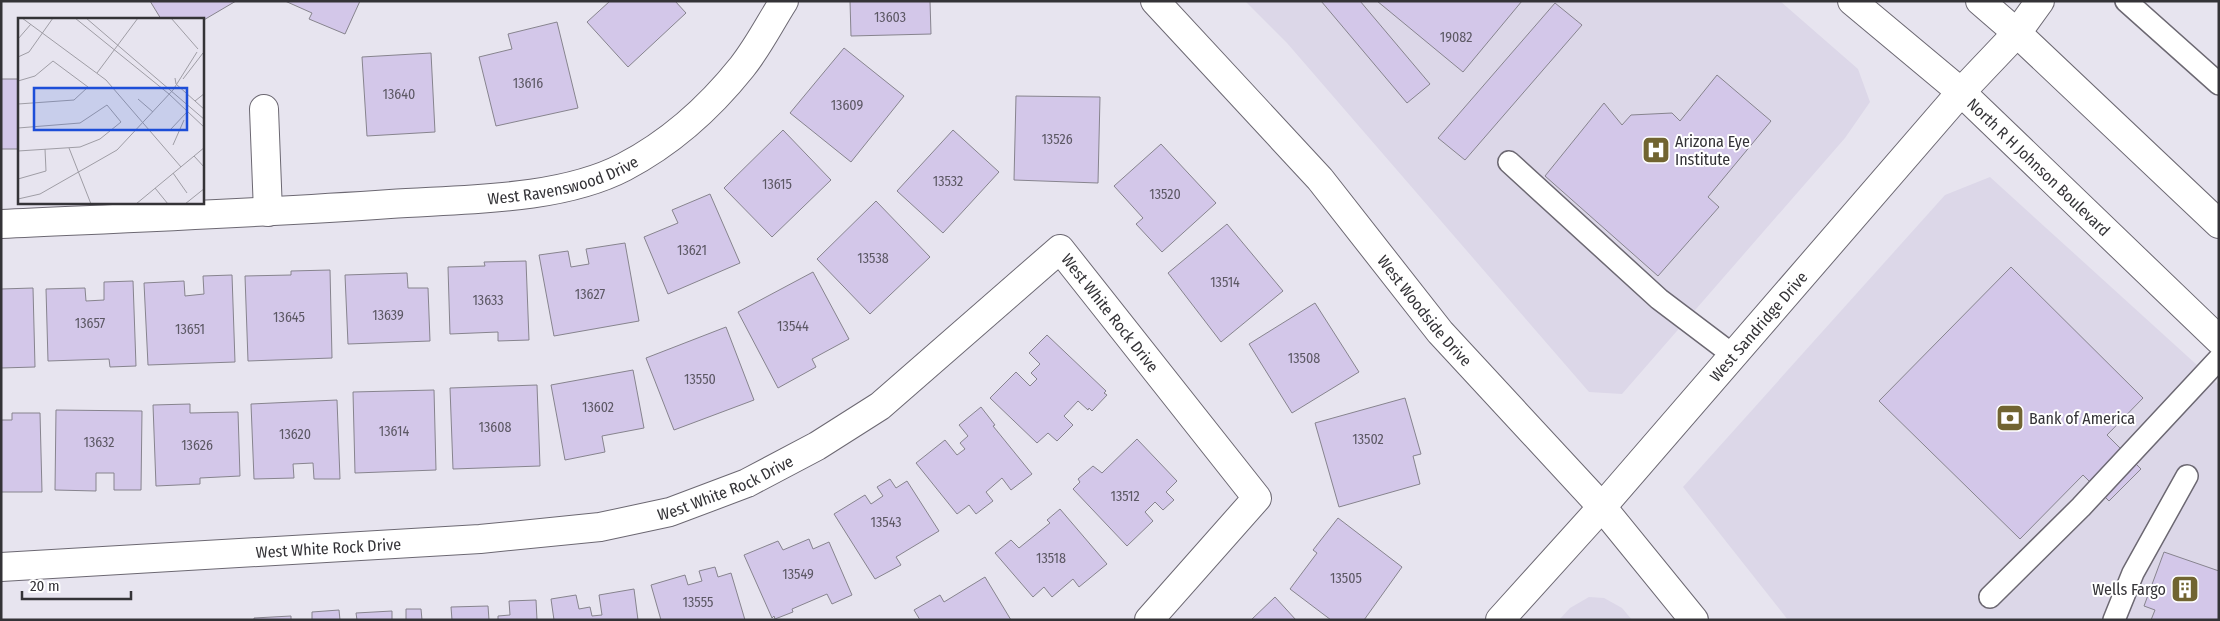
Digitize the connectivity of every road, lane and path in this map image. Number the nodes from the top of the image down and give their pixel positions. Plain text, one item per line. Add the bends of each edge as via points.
1 (784, 1) edge
2 (1155, 1) edge
3 (1852, 1) edge
4 (1980, 1) edge
5 (2040, 1) edge
6 (2126, 1) edge
7 (2017, 33) junction
8 (2219, 84) edge
9 (1962, 92) junction
10 (264, 109) dead end
11 (1509, 162) dead end
12 (268, 212) junction
13 (1, 224) edge
14 (2219, 224) edge
15 (2219, 340) edge
16 (1733, 355) junction
17 (2219, 359) edge
18 (2186, 476) dead end
19 (1602, 507) junction
20 (1, 567) edge
21 (1990, 597) dead end
22 (1150, 620) edge
23 (1500, 620) edge
24 (1694, 620) edge
25 (2114, 620) edge

1 - 12 street, West Ravenswood Drive via 744,66 696,117 623,168 579,183 523,195
2 - 19 street, West Woodside Drive via 1320,178 1440,332
3 - 9 street, North R H Johnson Boulevard
4 - 7 street
5 - 7 street, West Sandridge Drive
6 - 8 lane
7 - 9 street, West Sandridge Drive
7 - 14 street
9 - 15 street, North R H Johnson Boulevard
9 - 16 street, West Sandridge Drive
10 - 12 street
11 - 16 lane via 1658,299
12 - 13 street, West Ravenswood Drive
16 - 19 street, West Sandridge Drive
17 - 21 lane
18 - 25 lane via 2133,573
19 - 23 street, West Sandridge Drive
19 - 24 street, West Woodside Drive
20 - 22 street, West White Rock Drive via 480,539 600,527 670,512 747,483 817,446 880,406 1060,249 1257,498

